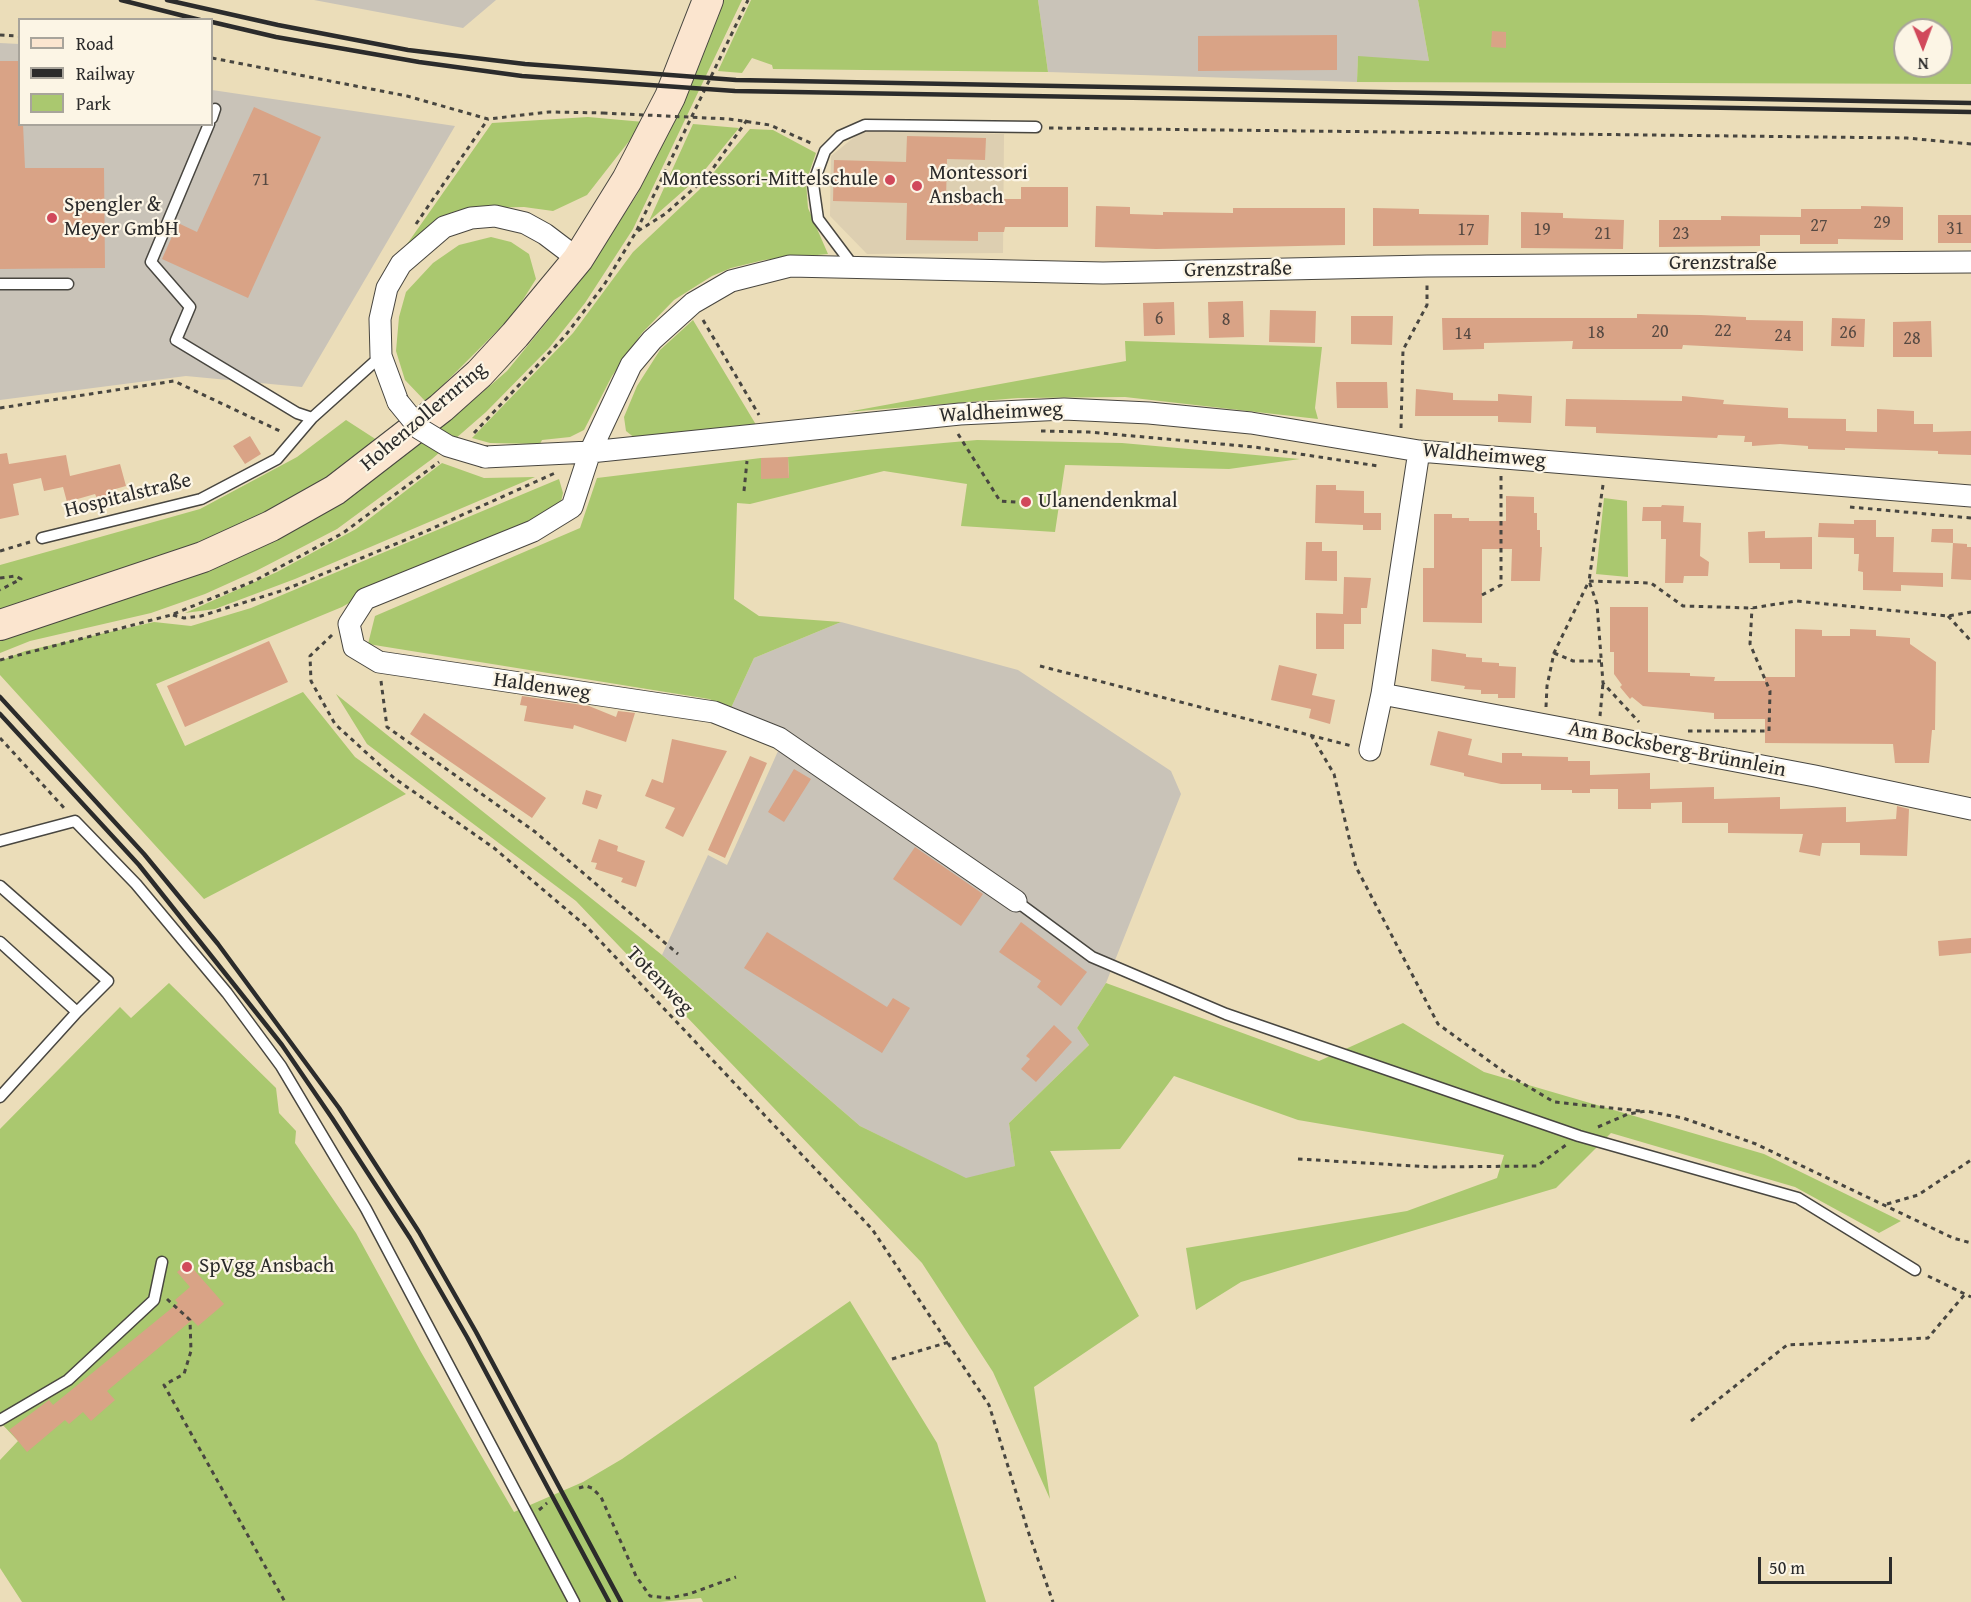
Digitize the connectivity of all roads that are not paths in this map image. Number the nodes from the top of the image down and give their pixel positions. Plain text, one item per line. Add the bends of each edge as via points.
1 (708, 0) edge
2 (208, 126) edge
3 (1036, 127) road end
4 (578, 260) junction
5 (1971, 262) edge
6 (854, 267) junction
7 (0, 284) edge
8 (68, 284) dead end
9 (381, 356) junction
10 (312, 418) junction
11 (1410, 450) junction
12 (590, 453) junction
13 (1971, 496) edge
14 (42, 538) road end
15 (0, 625) edge
16 (1382, 694) junction
17 (1370, 750) road end
18 (1971, 809) edge
19 (0, 841) edge
20 (0, 886) edge
21 (1016, 901) joint
22 (0, 942) edge
23 (77, 1012) junction
24 (0, 1097) edge
25 (162, 1262) dead end
26 (1915, 1270) road end
27 (0, 1420) edge
28 (574, 1602) edge

1 - 4 main road, Hohenzollernring via 669,97 627,180
2 - 10 lane via 151,262 190,307 176,340 297,413
3 - 6 lane via 865,125 840,136 825,151 813,184 818,219
4 - 9 street, Waldheimweg via 545,234 505,218 471,218 444,227 401,264 387,288 380,319
4 - 15 main road, Hohenzollernring via 479,374 397,444 335,490 271,526 203,557
5 - 6 street, Grenzstraße via 1103,273
6 - 12 street, Grenzstraße via 790,266 731,281 693,303 631,365
7 - 8 lane
9 - 10 lane, Hospitalstraße
9 - 12 street, Waldheimweg, bridge via 398,402 420,429 448,446 485,457
10 - 14 lane, Hospitalstraße via 277,459 201,499
11 - 12 street, Waldheimweg via 1251,423 1064,409 960,414
11 - 13 street, Waldheimweg
11 - 16 street
12 - 21 street, Haldenweg via 572,507 533,531 365,600 349,624 354,647 379,662 714,712 779,738
16 - 17 street
16 - 18 street, Am Bocksberg-Brünnlein
19 - 28 lane via 75,821 136,884 197,956 281,1066 371,1217
20 - 23 lane via 108,981
21 - 26 lane via 1092,957 1226,1014 1579,1136 1798,1198
22 - 23 lane
23 - 24 lane
25 - 27 lane via 154,1300 68,1380

